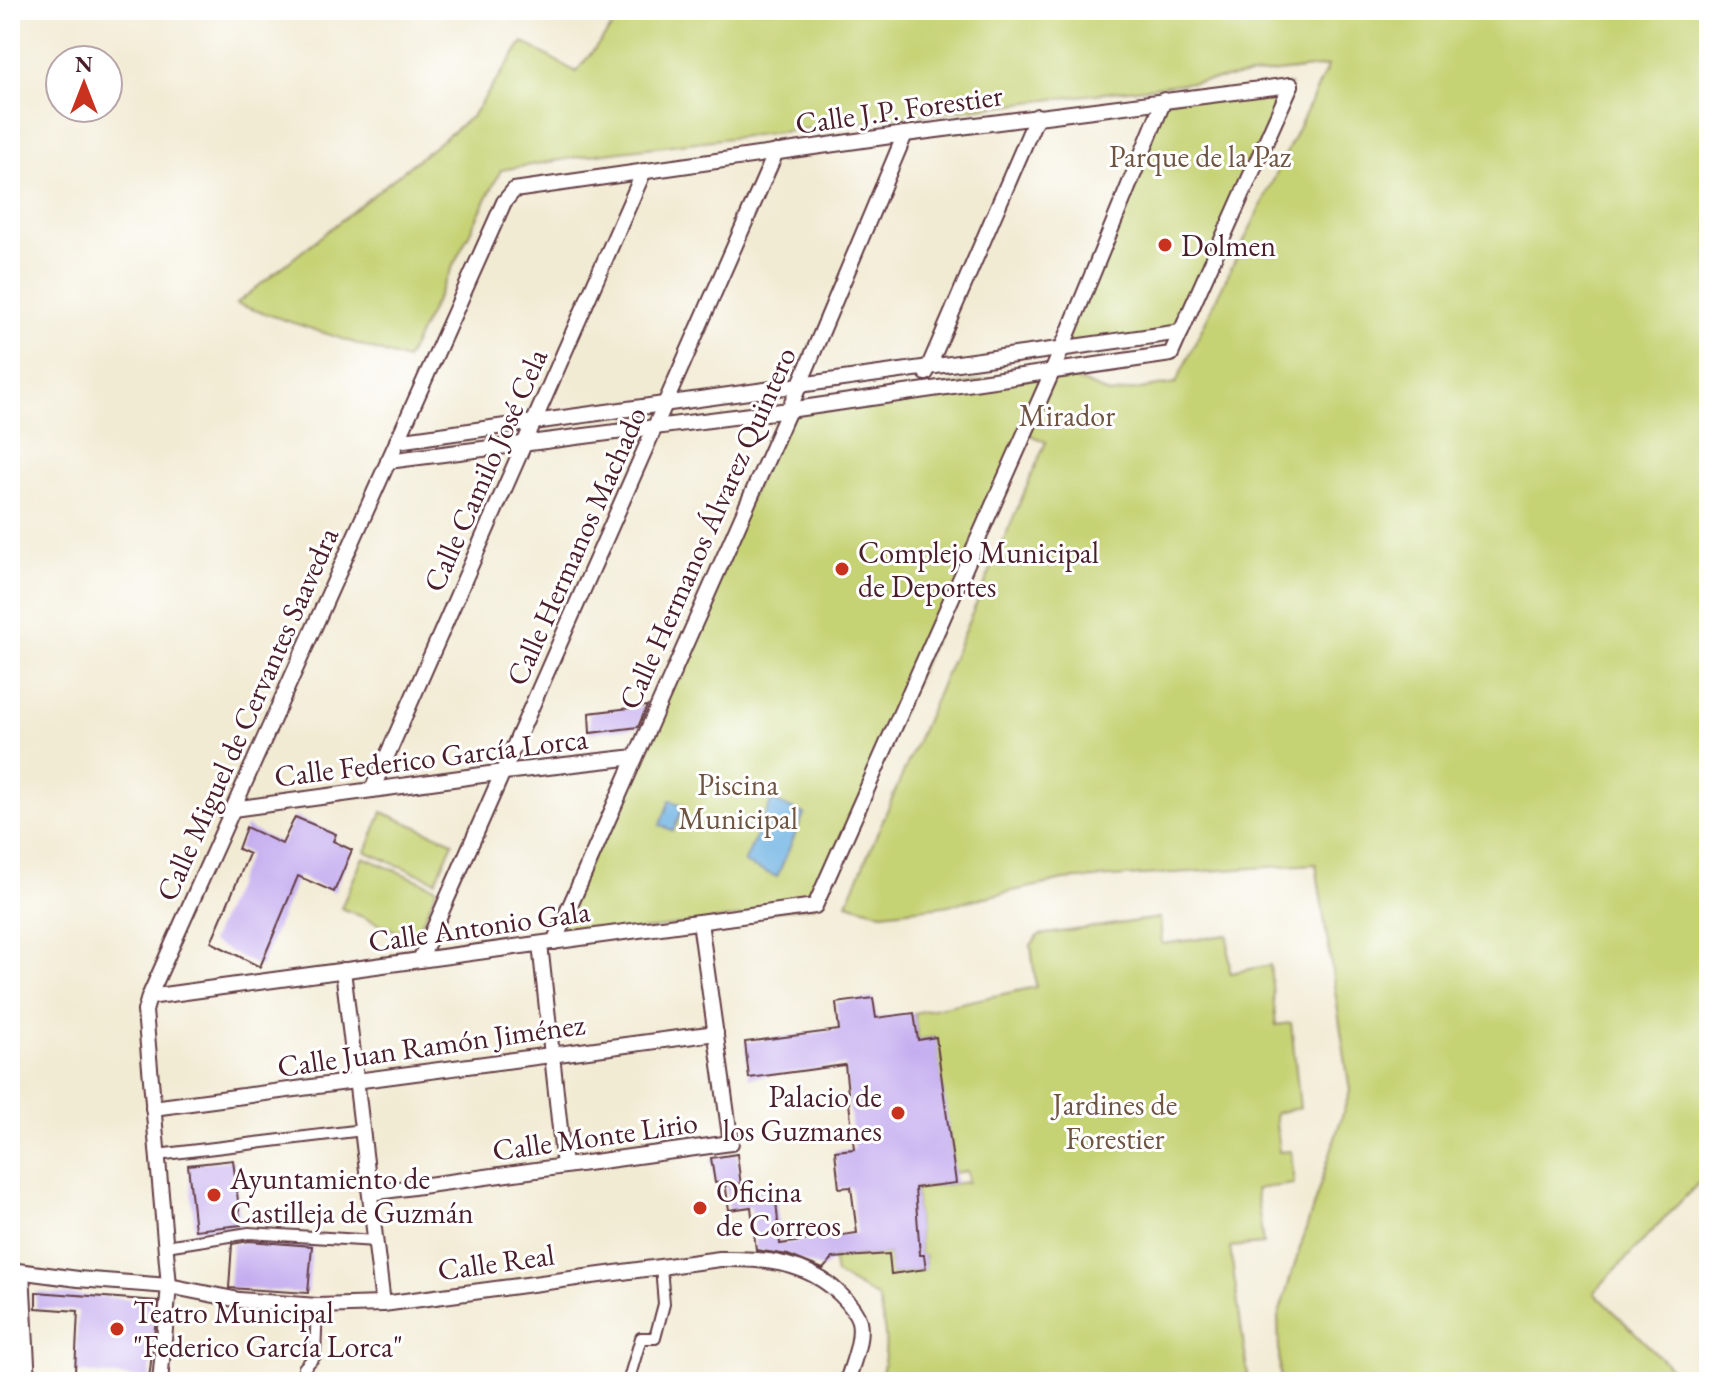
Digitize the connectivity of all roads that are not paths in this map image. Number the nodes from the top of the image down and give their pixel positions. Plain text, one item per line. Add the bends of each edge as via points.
1 (1164, 100) junction
2 (1037, 116) junction
3 (905, 134) junction
4 (776, 152) junction
5 (644, 171) junction
6 (514, 190) joint
7 (1181, 332) junction
8 (1062, 349) junction
9 (928, 367) junction
10 (1053, 370) junction
11 (799, 385) junction
12 (919, 389) junction
13 (667, 404) junction
14 (789, 410) junction
15 (534, 422) junction
16 (658, 425) junction
17 (397, 441) junction
18 (525, 443) junction
19 (388, 461) junction
20 (635, 757) junction
21 (504, 772) junction
22 (372, 790) junction
23 (233, 809) junction
24 (700, 922) junction
25 (547, 943) junction
26 (420, 960) junction
27 (343, 970) junction
28 (149, 997) junction
29 (716, 1033) junction
30 (552, 1055) junction
31 (358, 1081) junction
32 (153, 1108) junction
33 (363, 1130) junction
34 (157, 1155) junction
35 (564, 1166) junction
36 (370, 1193) junction
37 (376, 1241) junction
38 (166, 1246) junction
39 (661, 1266) junction
40 (16, 1271) edge
41 (169, 1286) junction
42 (383, 1304) junction
43 (317, 1306) junction
44 (17, 1314) edge
45 (28, 1382) edge
46 (160, 1382) edge
47 (304, 1382) edge
48 (628, 1382) edge
49 (847, 1382) edge

1 - 2 street, Calle J.P. Forestier
1 - 7 street, Calle J.P. Forestier via 1291,85
1 - 8 street
2 - 3 street, Calle J.P. Forestier
2 - 9 street
3 - 4 street, Calle J.P. Forestier
3 - 11 street, Calle Hermanos Álvarez Quintero
4 - 5 street, Calle J.P. Forestier
4 - 13 street, Calle Hermanos Machado
5 - 6 street, Calle J.P. Forestier
5 - 15 street, Calle Camilo José Cela
6 - 17 street, Calle Miguel de Cervantes Saavedra
7 - 8 street
7 - 10 street via 1171,354
8 - 9 street
8 - 10 street
9 - 11 street
9 - 12 street
10 - 12 street
10 - 24 street, Calle Antonio Gala via 815,906
11 - 13 street
11 - 14 street, Calle Hermanos Álvarez Quintero
12 - 14 street
13 - 15 street
13 - 16 street, Calle Hermanos Machado
14 - 16 street
14 - 20 street, Calle Hermanos Álvarez Quintero
15 - 17 street
15 - 18 street, Calle Camilo José Cela
16 - 18 street
16 - 21 street, Calle Hermanos Machado
17 - 19 street, Calle Miguel de Cervantes Saavedra
18 - 19 street
18 - 22 street, Calle Camilo José Cela
19 - 23 street, Calle Miguel de Cervantes Saavedra
20 - 21 street, Calle Federico García Lorca
20 - 25 street, Calle Hermanos Álvarez Quintero
21 - 22 street, Calle Federico García Lorca
21 - 26 street, Calle Hermanos Machado
22 - 23 street, Calle Federico García Lorca
23 - 28 street, Calle Miguel de Cervantes Saavedra
24 - 25 street, Calle Antonio Gala
24 - 29 street
25 - 26 street, Calle Antonio Gala
25 - 30 street
26 - 27 street, Calle Antonio Gala
27 - 28 street, Calle Antonio Gala
27 - 31 street
28 - 32 street, Calle Miguel de Cervantes Saavedra via 145,1011
29 - 30 street, Calle Juan Ramón Jiménez
29 - 35 street, Calle Monte Lirio via 731,1143
30 - 31 street, Calle Juan Ramón Jiménez
30 - 35 street
31 - 32 street, Calle Juan Ramón Jiménez
31 - 33 street
32 - 34 street, Calle Miguel de Cervantes Saavedra
33 - 34 street
33 - 36 street
34 - 38 street, Calle Miguel de Cervantes Saavedra
35 - 36 street, Calle Monte Lirio
36 - 37 street
37 - 38 street via 249,1233
37 - 42 street
38 - 41 street, Calle Miguel de Cervantes Saavedra
39 - 42 street, Calle Real
39 - 48 street via 664,1304 655,1338 641,1338
39 - 49 street, Calle Real via 753,1258 794,1265 827,1281 852,1306 859,1322
40 - 41 street, Calle Real
40 - 44 street
41 - 43 street, Calle Real via 239,1300
41 - 46 street, Calle Miguel de Cervantes Saavedra
42 - 43 street, Calle Real
43 - 47 street via 315,1356 304,1368
44 - 45 street

